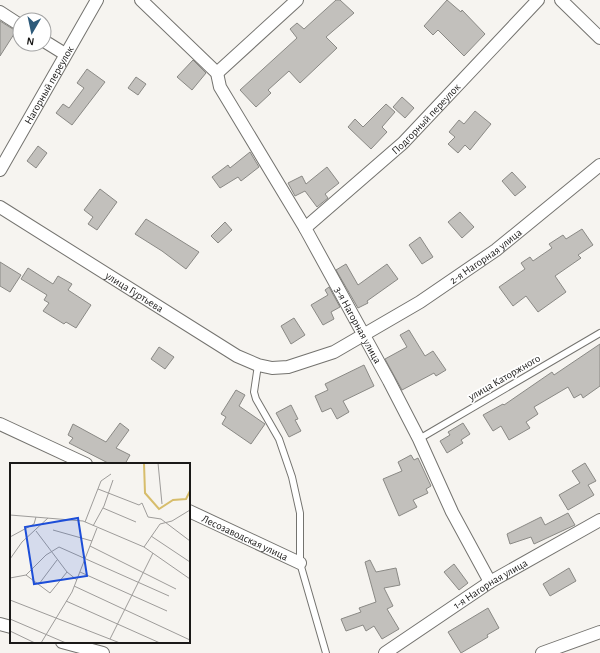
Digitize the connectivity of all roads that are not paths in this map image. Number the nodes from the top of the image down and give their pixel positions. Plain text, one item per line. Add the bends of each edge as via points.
1 (97, 0) edge
2 (141, 0) edge
3 (297, 0) edge
4 (538, 0) edge
5 (561, 0) edge
6 (0, 12) edge
7 (12, 20) edge
8 (600, 38) edge
9 (52, 46) edge
10 (65, 54) junction
11 (217, 73) junction
12 (600, 164) edge
13 (0, 170) edge
14 (0, 207) edge
15 (305, 228) junction
16 (600, 333) edge
17 (363, 335) junction
18 (258, 365) junction
19 (272, 368) joint
20 (0, 424) edge
21 (419, 439) junction
22 (84, 463) edge
23 (190, 511) edge
24 (600, 520) edge
25 (300, 563) junction
26 (490, 582) junction
27 (0, 624) edge
28 (10, 627) edge
29 (600, 632) edge
30 (66, 643) edge
31 (103, 653) edge
32 (326, 653) edge
33 (385, 653) edge
34 (542, 653) edge

1 - 10 street, Нагорный переулок
2 - 11 street, 3-я Нагорная улица
3 - 11 street
4 - 15 street, Подгорный переулок via 403,143
5 - 8 street
6 - 7 street
9 - 10 street
10 - 13 street, Нагорный переулок
11 - 15 street, 3-я Нагорная улица via 220,87
12 - 17 street, 2-я Нагорная улица via 496,250 420,302
14 - 18 street, улица Гуртьева via 237,356
15 - 17 street, 3-я Нагорная улица
16 - 21 lane, улица Каторжного
17 - 19 street, 2-я Нагорная улица via 334,352 313,360 288,367
17 - 21 street, 3-я Нагорная улица
18 - 19 street, улица Гуртьева
18 - 25 lane via 254,392 279,440 292,477 300,513
20 - 22 street
21 - 26 street, 3-я Нагорная улица via 452,512
23 - 25 street, Лесозаводская улица
24 - 26 street, 1-я Нагорная улица
25 - 32 lane
26 - 33 street, 1-я Нагорная улица
27 - 28 street
29 - 34 street
30 - 31 street

